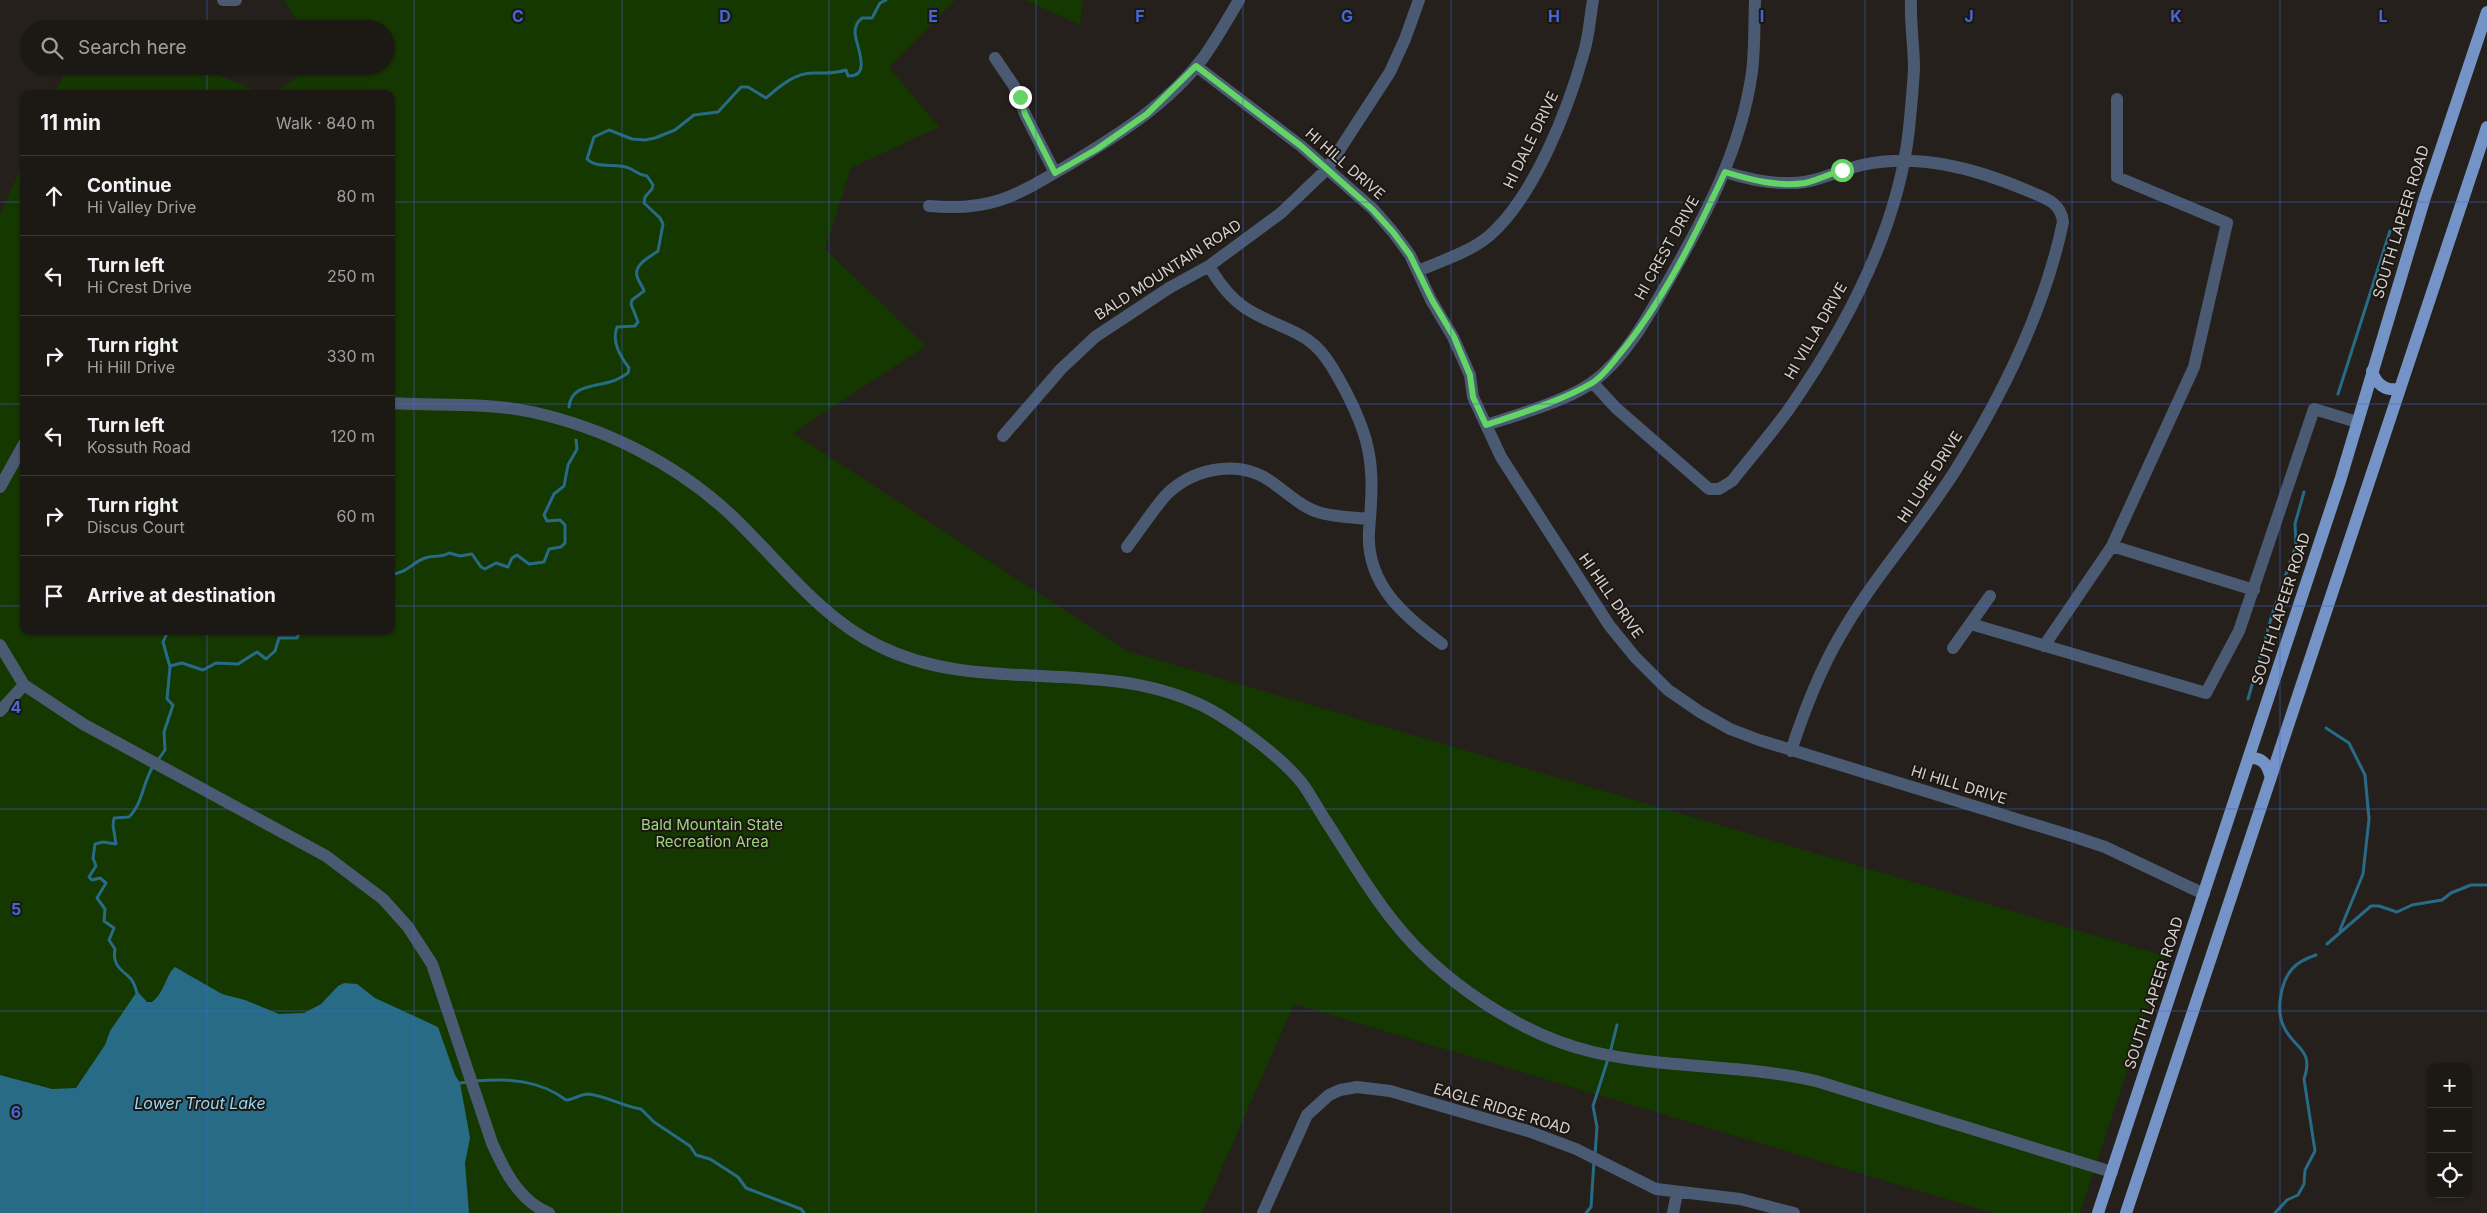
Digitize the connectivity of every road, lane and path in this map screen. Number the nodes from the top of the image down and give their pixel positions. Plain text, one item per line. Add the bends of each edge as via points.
1 (224, 0) edge
2 (236, 0) edge
3 (1239, 0) edge
4 (1419, 0) edge
5 (1593, 0) edge
6 (1755, 0) edge
7 (1911, 0) edge
8 (2487, 12) edge
9 (995, 58) dead end
10 (1196, 66) junction
11 (2117, 99) dead end
12 (2487, 127) edge
13 (1903, 161) junction
14 (1328, 169) junction
15 (1725, 172) junction
16 (1055, 173) junction
17 (929, 206) dead end
18 (1209, 266) junction
19 (1418, 271) junction
20 (2372, 371) junction
21 (1593, 383) junction
22 (2398, 388) junction
23 (395, 402) edge
24 (2357, 422) junction
25 (1486, 425) junction
26 (1002, 436) dead end
27 (20, 451) edge
28 (0, 487) edge
29 (1370, 519) junction
30 (2112, 546) junction
31 (1127, 547) dead end
32 (2254, 590) junction
33 (1990, 596) dead end
34 (1971, 624) junction
35 (1442, 644) dead end
36 (0, 645) edge
37 (2044, 646) junction
38 (1953, 648) dead end
39 (24, 685) junction
40 (0, 711) edge
41 (1792, 751) junction
42 (2249, 758) junction
43 (2270, 775) junction
44 (2204, 894) junction
45 (2112, 1172) junction
46 (1678, 1193) junction
47 (2101, 1211) edge
48 (549, 1213) edge
49 (1263, 1213) edge
50 (1673, 1213) edge
51 (1794, 1213) edge
52 (2126, 1213) edge

1 - 2 street
3 - 10 street
4 - 14 street, BALD MOUNTAIN ROAD via 1390,72
5 - 19 street, HI DALE DRIVE via 1585,51 1570,99 1515,208 1487,237
6 - 15 street, HI CREST DRIVE via 1752,72
7 - 13 street, HI VILLA DRIVE via 1914,68
8 - 20 main road, SOUTH LAPEER ROAD via 2425,197
9 - 16 street via 1014,86
10 - 14 street, HI HILL DRIVE
10 - 16 street via 1147,114
11 - 30 street via 2117,177 2227,223 2194,367
12 - 22 main road
13 - 15 street via 1864,165 1806,182 1770,183
13 - 21 street, HI VILLA DRIVE via 1877,250 1853,302 1788,410 1732,481 1720,489 1709,489 1616,408
13 - 41 street, HI LURE DRIVE via 1925,161 1986,175 2048,199 2059,207 2064,222 2055,262 2029,332 1980,428 1955,470 1841,635 1816,684
14 - 18 street, BALD MOUNTAIN ROAD via 1280,213
14 - 19 street, HI HILL DRIVE via 1387,225
15 - 21 street, HI CREST DRIVE via 1699,228 1654,306 1627,345
16 - 17 street via 983,206 958,209
18 - 26 street, BALD MOUNTAIN ROAD via 1095,336
18 - 29 street via 1236,301 1310,340 1330,364 1351,400 1368,449 1372,494
19 - 25 street, HI HILL DRIVE via 1454,337 1470,375 1473,397
20 - 22 main road via 2382,386
20 - 24 main road, SOUTH LAPEER ROAD
21 - 25 street, HI CREST DRIVE
22 - 43 main road
23 - 45 street via 531,412 581,426 633,447 665,464 728,512 818,605 877,645 912,659 968,672 1092,677 1130,682 1168,692 1212,711 1258,742 1301,782 1369,889 1395,924 1433,964 1474,997 1550,1036 1592,1051 1673,1063 1780,1073 1816,1081
24 - 32 street via 2314,408
24 - 42 main road, SOUTH LAPEER ROAD
25 - 41 street, HI HILL DRIVE via 1501,457 1535,512 1608,625 1635,657 1668,690 1700,712 1730,729
27 - 28 street
29 - 31 street via 1322,513 1300,503 1256,473 1243,469 1214,469 1184,480 1166,495
29 - 35 street via 1369,546 1379,581 1410,621
30 - 32 street
30 - 37 street
32 - 37 street via 2239,630 2206,693
33 - 34 street
34 - 37 street
34 - 38 street
36 - 39 street
39 - 40 street
39 - 48 street via 83,724 326,856 383,899 408,927 432,964 504,1171 521,1193
41 - 44 street, HI HILL DRIVE via 2075,837 2113,851
42 - 43 main road via 2262,760
42 - 44 main road, SOUTH LAPEER ROAD
43 - 52 main road
44 - 45 main road, SOUTH LAPEER ROAD
45 - 47 main road, SOUTH LAPEER ROAD
46 - 49 street, EAGLE RIDGE ROAD via 1642,1184 1576,1149 1528,1131 1390,1091 1357,1087 1328,1095 1307,1115
46 - 50 street
46 - 51 street, EAGLE RIDGE ROAD via 1740,1198

